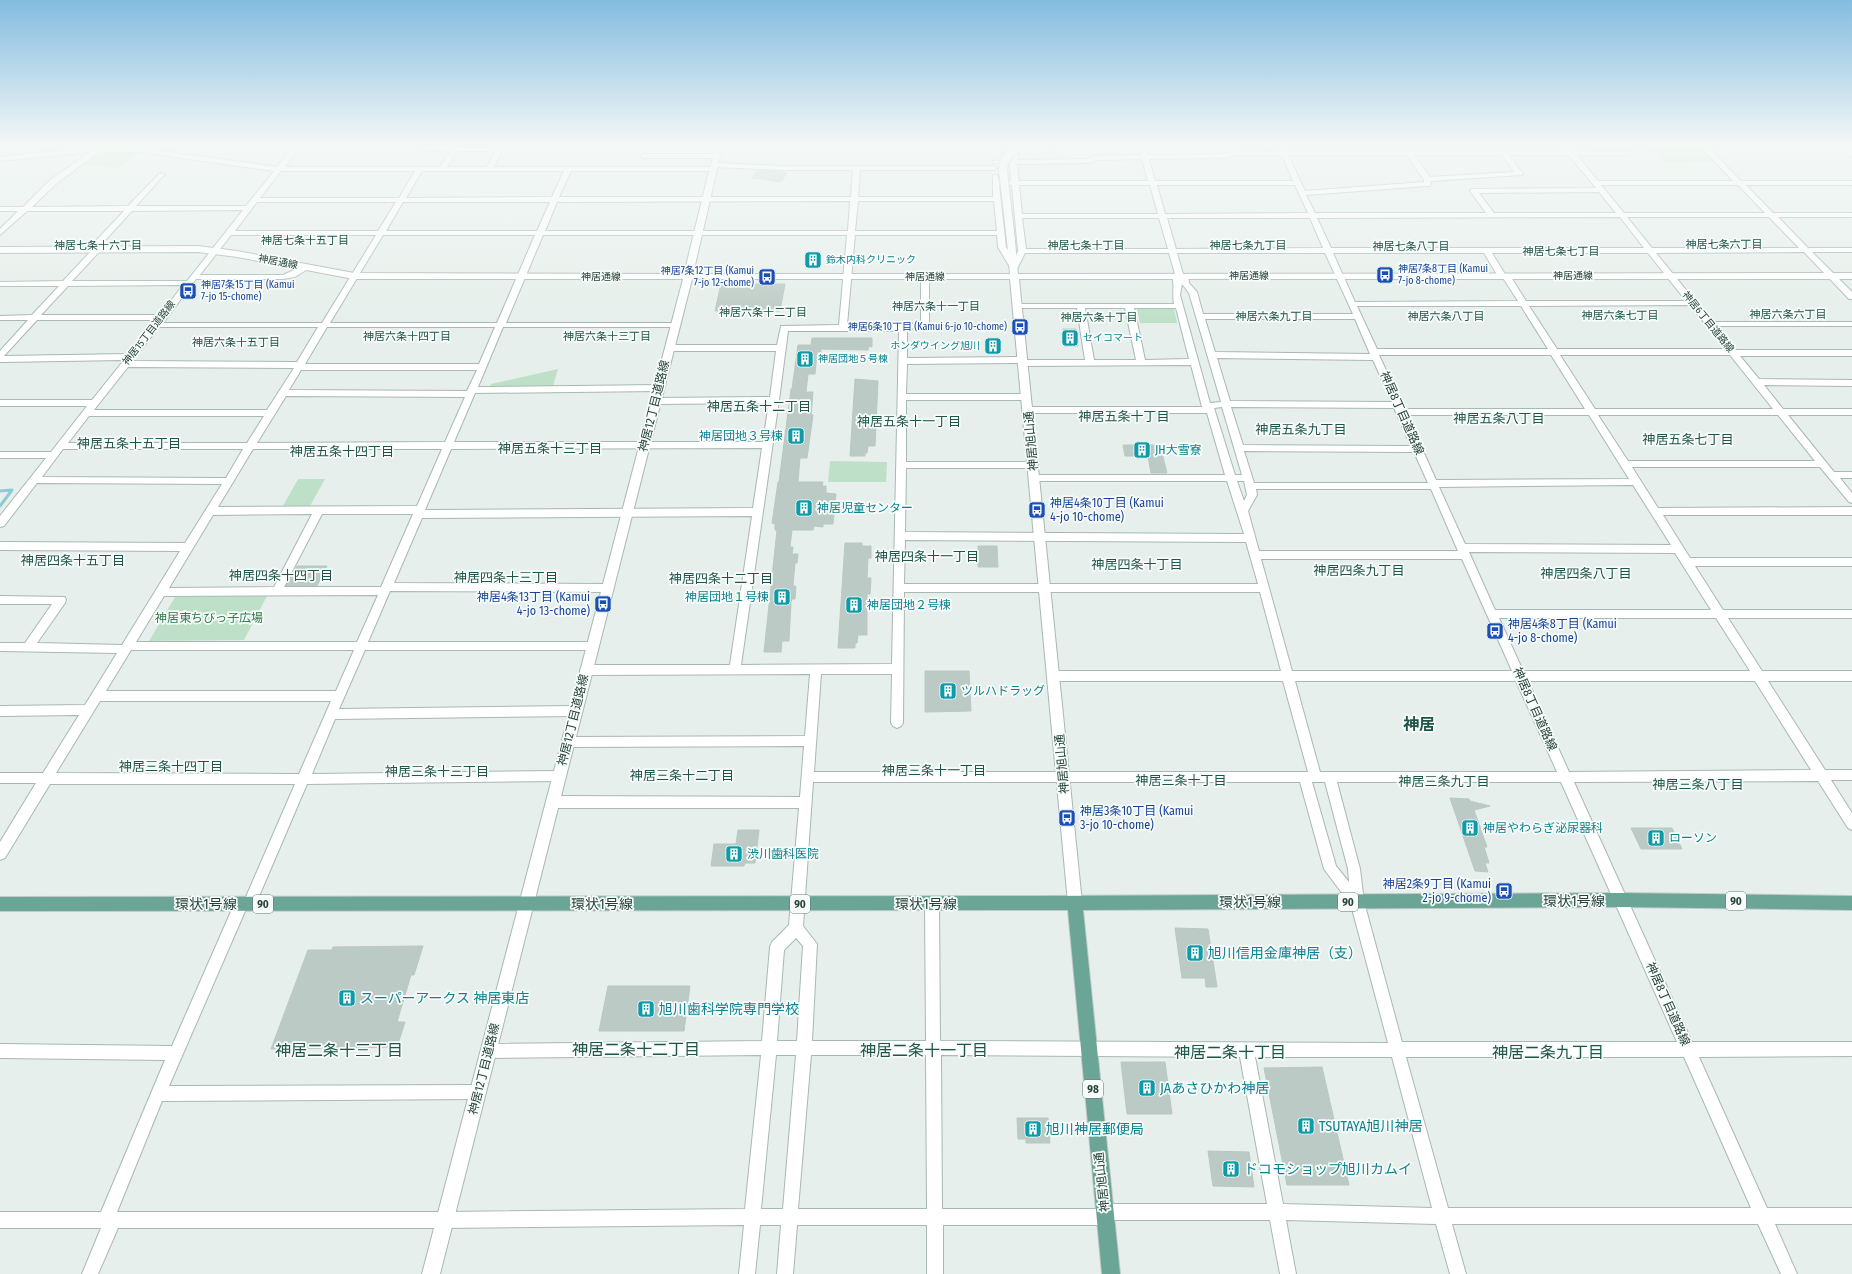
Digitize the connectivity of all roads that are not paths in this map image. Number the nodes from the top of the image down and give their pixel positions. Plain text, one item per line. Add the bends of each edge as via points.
1 (32, 203) edge
2 (135, 203) edge
3 (251, 203) edge
4 (398, 203) edge
5 (552, 203) edge
6 (705, 203) edge
7 (854, 203) edge
8 (997, 203) edge
9 (1007, 203) edge
10 (1017, 203) edge
11 (1159, 203) edge
12 (1306, 203) edge
13 (1483, 203) edge
14 (1611, 203) edge
15 (1761, 203) edge
16 (247, 208) junction
17 (0, 209) edge
18 (26, 209) junction
19 (130, 209) junction
20 (1312, 215) junction
21 (1773, 215) junction
22 (1852, 215) edge
23 (1018, 216) junction
24 (1163, 216) junction
25 (1492, 216) junction
26 (1621, 216) junction
27 (0, 233) edge
28 (228, 233) junction
29 (539, 233) junction
30 (851, 233) junction
31 (1000, 233) junction
32 (380, 234) junction
33 (699, 234) junction
34 (95, 249) junction
35 (0, 250) edge
36 (214, 250) junction
37 (1328, 250) junction
38 (1806, 250) junction
39 (1852, 250) edge
40 (1022, 251) junction
41 (1173, 251) junction
42 (1487, 251) junction
43 (1650, 251) junction
44 (307, 267) junction
45 (1014, 272) junction
46 (354, 276) junction
47 (1180, 276) junction
48 (1340, 276) junction
49 (1504, 276) junction
50 (1671, 276) junction
51 (1831, 276) junction
52 (1852, 276) edge
53 (521, 277) junction
54 (687, 277) junction
55 (848, 277) junction
56 (925, 277) junction
57 (191, 280) junction
58 (0, 284) edge
59 (66, 284) junction
60 (1852, 297) edge
61 (1523, 303) junction
62 (1692, 303) junction
63 (1353, 304) junction
64 (1018, 306) junction
65 (1081, 306) junction
66 (1129, 306) junction
67 (1179, 306) junction
68 (1200, 316) junction
69 (162, 317) junction
70 (1359, 317) junction
71 (0, 318) edge
72 (35, 318) junction
73 (1709, 324) junction
74 (1852, 324) edge
75 (156, 325) junction
76 (324, 325) junction
77 (500, 325) junction
78 (675, 325) junction
79 (843, 328) junction
80 (903, 328) junction
81 (669, 348) junction
82 (782, 348) junction
83 (1554, 352) junction
84 (1732, 352) junction
85 (1852, 353) edge
86 (1212, 355) junction
87 (1376, 355) junction
88 (0, 357) edge
89 (128, 360) junction
90 (902, 361) junction
91 (1023, 361) junction
92 (1090, 362) junction
93 (1194, 362) junction
94 (1141, 363) junction
95 (299, 366) junction
96 (481, 367) junction
97 (1756, 382) junction
98 (1852, 383) edge
99 (659, 388) junction
100 (471, 392) junction
101 (282, 393) junction
102 (902, 397) junction
103 (1026, 397) junction
104 (775, 400) junction
105 (655, 401) junction
106 (0, 403) edge
107 (95, 403) junction
108 (1226, 404) junction
109 (1209, 408) junction
110 (1400, 408) junction
111 (1028, 410) junction
112 (1591, 411) junction
113 (1780, 411) junction
114 (1852, 412) edge
115 (86, 413) junction
116 (270, 413) junction
117 (644, 444) junction
118 (250, 445) junction
119 (448, 445) junction
120 (768, 445) junction
121 (61, 446) junction
122 (1239, 448) junction
123 (1418, 449) junction
124 (0, 455) edge
125 (53, 455) junction
126 (1624, 464) junction
127 (1822, 464) junction
128 (901, 465) junction
129 (1033, 465) junction
130 (1831, 475) junction
131 (1852, 475) edge
132 (1034, 478) junction
133 (1231, 479) junction
134 (34, 480) junction
135 (229, 481) junction
136 (1249, 482) junction
137 (1636, 482) junction
138 (1434, 484) junction
139 (1852, 500) edge
140 (210, 511) junction
141 (319, 511) junction
142 (1244, 511) junction
143 (1852, 511) edge
144 (418, 512) junction
145 (758, 512) junction
146 (1654, 512) junction
147 (626, 513) junction
148 (2, 519) edge
149 (900, 536) junction
150 (1040, 536) junction
151 (1251, 538) junction
152 (0, 546) edge
153 (188, 546) junction
154 (1678, 549) junction
155 (1464, 551) junction
156 (1255, 555) junction
157 (1686, 562) junction
158 (1852, 562) edge
159 (607, 588) junction
160 (899, 588) junction
161 (1264, 588) junction
162 (386, 589) junction
163 (1045, 589) junction
164 (161, 592) junction
165 (277, 592) junction
166 (0, 600) edge
167 (1492, 614) junction
168 (1719, 614) junction
169 (1852, 614) edge
170 (361, 646) junction
171 (592, 646) junction
172 (0, 647) edge
173 (127, 647) junction
174 (28, 648) junction
175 (898, 669) junction
176 (586, 670) junction
177 (735, 670) junction
178 (816, 670) junction
179 (1288, 675) junction
180 (1053, 676) junction
181 (1520, 676) junction
182 (1852, 676) edge
183 (1759, 677) junction
184 (97, 696) junction
185 (339, 696) junction
186 (88, 710) junction
187 (0, 711) edge
188 (576, 711) junction
189 (332, 714) junction
190 (897, 723) dead end
191 (810, 741) junction
192 (568, 742) junction
193 (1821, 775) junction
194 (1852, 775) edge
195 (559, 776) junction
196 (1063, 776) junction
197 (1309, 776) junction
198 (1329, 776) junction
199 (808, 777) junction
200 (1565, 777) junction
201 (0, 778) edge
202 (46, 778) junction
203 (303, 779) junction
204 (552, 802) junction
205 (806, 803) junction
206 (1852, 824) edge
207 (0, 854) edge
208 (1621, 900) junction
209 (1357, 902) junction
210 (1852, 902) edge
211 (1075, 903) junction
212 (0, 904) edge
213 (245, 904) junction
214 (526, 904) junction
215 (798, 904) junction
216 (932, 904) junction
217 (796, 928) junction
218 (769, 1048) junction
219 (804, 1048) junction
220 (934, 1048) junction
221 (1089, 1048) junction
222 (1397, 1049) junction
223 (1687, 1049) junction
224 (1852, 1049) edge
225 (1246, 1050) junction
226 (0, 1051) edge
227 (488, 1051) junction
228 (176, 1053) junction
229 (478, 1092) junction
230 (158, 1094) junction
231 (1277, 1212) junction
232 (1105, 1214) junction
233 (1442, 1216) junction
234 (1852, 1216) edge
235 (752, 1217) junction
236 (789, 1217) junction
237 (935, 1217) junction
238 (1763, 1217) junction
239 (0, 1220) edge
240 (110, 1220) junction
241 (445, 1220) junction
242 (90, 1274) edge
243 (431, 1274) edge
244 (747, 1274) edge
245 (785, 1274) edge
246 (935, 1274) edge
247 (1111, 1274) edge
248 (1288, 1274) edge
249 (1458, 1274) edge
250 (1789, 1274) edge

1 - 18 street
2 - 19 street
3 - 16 street, 神居15丁目道路線
4 - 32 street
5 - 29 street
6 - 33 street, 神居12丁目道路線
7 - 30 street
8 - 31 street
9 - 45 street, 神居旭山通, bridge
10 - 23 street
11 - 24 street
12 - 20 street, 神居8丁目道路線
13 - 25 street
14 - 26 street, 神居6丁目道路線
15 - 21 street
16 - 19 street
16 - 28 street, 神居15丁目道路線
17 - 18 street
18 - 19 street
18 - 27 street
19 - 34 street
20 - 24 street
20 - 25 street
20 - 37 street, 神居8丁目道路線
21 - 22 street
21 - 26 street
21 - 38 street
23 - 24 street
23 - 40 street
24 - 41 street
25 - 26 street
26 - 43 street, 神居6丁目道路線
28 - 32 street
28 - 36 street, 神居15丁目道路線
29 - 32 street
29 - 33 street
29 - 53 street
30 - 31 street
30 - 33 street
30 - 55 street
31 - 45 street via 1002,247
32 - 46 street
33 - 54 street, 神居12丁目道路線
34 - 35 street, 神居通線
34 - 36 street, 神居通線
34 - 59 street
36 - 44 street, 神居通線
36 - 57 street, 神居15丁目道路線
37 - 41 street
37 - 42 street
37 - 48 street, 神居8丁目道路線
38 - 39 street
38 - 43 street
38 - 51 street
40 - 41 street
40 - 45 street
41 - 47 street
42 - 43 street
42 - 49 street
43 - 50 street, 神居6丁目道路線
44 - 46 street, 神居通線
44 - 57 street via 283,277
45 - 47 street, 神居通線
45 - 56 street, 神居通線
45 - 64 street, 神居旭山通
46 - 53 street, 神居通線
46 - 76 street
47 - 48 street, 神居通線
47 - 67 street via 1176,295
47 - 68 street via 1193,292
48 - 49 street, 神居通線
48 - 63 street, 神居8丁目道路線
49 - 50 street, 神居通線
49 - 61 street
50 - 51 street, 神居通線
50 - 62 street, 神居6丁目道路線
51 - 52 street, 神居通線
51 - 60 street
53 - 54 street, 神居通線
53 - 77 street
54 - 55 street, 神居通線
54 - 78 street, 神居12丁目道路線
55 - 56 street, 神居通線
55 - 79 street
56 - 80 street via 926,325
57 - 59 street
57 - 69 street, 神居15丁目道路線
58 - 59 street
59 - 72 street
61 - 62 street
61 - 63 street
61 - 83 street
62 - 73 street, 神居6丁目道路線
63 - 70 street, 神居8丁目道路線
64 - 65 street
64 - 91 street, 神居旭山通
65 - 66 street
65 - 92 street
66 - 67 street
66 - 94 street
67 - 93 street
68 - 70 street
68 - 86 street
69 - 72 street
69 - 75 street, 神居15丁目道路線
70 - 87 street, 神居8丁目道路線
71 - 72 street
72 - 88 street
73 - 74 street
73 - 84 street, 神居6丁目道路線
75 - 76 street
75 - 89 street, 神居15丁目道路線
76 - 77 street
76 - 95 street
77 - 78 street
77 - 96 street
78 - 81 street, 神居12丁目道路線
79 - 80 street
79 - 82 street via 784,328
80 - 90 street
81 - 82 street
81 - 99 street, 神居12丁目道路線
82 - 104 street
83 - 84 street
83 - 87 street
83 - 112 street
84 - 85 street
84 - 97 street, 神居6丁目道路線
86 - 87 street
86 - 108 street
87 - 110 street, 神居8丁目道路線
88 - 89 street
89 - 95 street
89 - 107 street, 神居15丁目道路線
90 - 91 street
90 - 102 street
91 - 92 street
91 - 103 street, 神居旭山通
92 - 94 street
93 - 94 street
93 - 109 street
95 - 96 street
95 - 101 street
96 - 100 street
97 - 98 street
97 - 113 street, 神居6丁目道路線
99 - 100 street
99 - 105 street, 神居12丁目道路線
100 - 101 street
100 - 119 street
101 - 116 street
102 - 103 street
102 - 128 street
103 - 111 street, 神居旭山通
104 - 105 street
104 - 120 street
105 - 117 street, 神居12丁目道路線
106 - 107 street
107 - 115 street, 神居15丁目道路線
108 - 109 street
108 - 110 street
108 - 122 street
109 - 111 street
109 - 133 street
110 - 112 street
110 - 123 street, 神居8丁目道路線
111 - 129 street, 神居旭山通
112 - 113 street
112 - 126 street
113 - 114 street
113 - 127 street, 神居6丁目道路線
115 - 116 street
115 - 121 street, 神居15丁目道路線
116 - 118 street
117 - 119 street
117 - 120 street
117 - 147 street, 神居12丁目道路線
118 - 119 street
118 - 121 street
118 - 135 street
119 - 144 street
120 - 145 street
121 - 125 street, 神居15丁目道路線
122 - 123 street
122 - 136 street
123 - 138 street, 神居8丁目道路線
124 - 125 street
125 - 134 street, 神居15丁目道路線
126 - 127 street
126 - 137 street
127 - 130 street, 神居6丁目道路線
128 - 129 street
128 - 149 street
129 - 132 street, 神居旭山通
130 - 131 street
130 - 139 street, 神居6丁目道路線
132 - 133 street
132 - 150 street, 神居旭山通
133 - 136 street
133 - 142 street
134 - 135 street
134 - 148 street, 神居15丁目道路線
135 - 140 street
136 - 138 street
136 - 142 street via 1252,495
137 - 138 street
137 - 146 street
138 - 155 street, 神居8丁目道路線
140 - 141 street
140 - 153 street
141 - 144 street
141 - 165 street
142 - 151 street
143 - 146 street
144 - 147 street
144 - 162 street
145 - 147 street
145 - 177 street
146 - 154 street
147 - 159 street, 神居12丁目道路線
149 - 150 street
149 - 160 street
150 - 151 street
150 - 163 street, 神居旭山通
151 - 156 street
152 - 153 street
153 - 164 street
154 - 155 street
154 - 157 street
155 - 156 street
155 - 167 street, 神居8丁目道路線
156 - 161 street
157 - 158 street
157 - 168 street
159 - 162 street
159 - 171 street, 神居12丁目道路線
160 - 163 street
160 - 175 street
161 - 163 street
161 - 179 street
162 - 165 street
162 - 170 street
163 - 180 street, 神居旭山通
164 - 165 street
164 - 173 street
166 - 174 street via 61,600
167 - 168 street
167 - 181 street, 神居8丁目道路線
168 - 169 street
168 - 183 street
170 - 171 street
170 - 173 street
170 - 185 street
171 - 176 street, 神居12丁目道路線
172 - 174 street
173 - 174 street
173 - 184 street
175 - 178 street
175 - 190 street
176 - 177 street
176 - 188 street, 神居12丁目道路線
177 - 178 street
178 - 191 street
179 - 180 street
179 - 181 street
179 - 197 street
180 - 196 street, 神居旭山通
181 - 183 street
181 - 200 street, 神居8丁目道路線
182 - 183 street
183 - 193 street
184 - 185 street
184 - 186 street
185 - 189 street
186 - 187 street
186 - 202 street
188 - 189 street
188 - 192 street, 神居12丁目道路線
189 - 203 street
191 - 192 street
191 - 199 street
192 - 195 street, 神居12丁目道路線
193 - 194 street
193 - 200 street
193 - 206 street
195 - 203 street
195 - 204 street, 神居12丁目道路線
196 - 197 street
196 - 199 street
196 - 211 street, 神居旭山通
197 - 198 street
197 - 209 street via 1330,869
198 - 200 street
198 - 209 street via 1354,869
199 - 205 street
200 - 208 street, 神居8丁目道路線
201 - 202 street
202 - 203 street
202 - 207 street
203 - 213 street
204 - 205 street
204 - 214 street, 神居12丁目道路線
205 - 215 street
208 - 209 main road, 環状1号線 / 90
208 - 210 main road, 環状1号線 / 90
208 - 223 street, 神居8丁目道路線
209 - 211 main road, 環状1号線 / 90
209 - 222 street
211 - 216 main road, 環状1号線 / 90
211 - 221 main road, 神居旭山通 / 98
212 - 213 main road, 環状1号線 / 90
213 - 214 main road, 環状1号線 / 90
213 - 228 street
214 - 215 main road, 環状1号線 / 90
214 - 227 street, 神居12丁目道路線
215 - 216 main road, 環状1号線 / 90
215 - 217 street
216 - 220 street
217 - 218 street via 776,947
217 - 219 street via 810,944
218 - 219 street
218 - 227 street
218 - 235 street
219 - 220 street
219 - 236 street
220 - 221 street
220 - 237 street
221 - 225 street
221 - 232 main road, 神居旭山通 / 98
222 - 223 street
222 - 225 street
222 - 233 street
223 - 224 street
223 - 238 street, 神居8丁目道路線
225 - 231 street
226 - 228 street
227 - 229 street, 神居12丁目道路線
228 - 230 street
229 - 230 street
229 - 241 street, 神居12丁目道路線
230 - 240 street
231 - 232 street
231 - 233 street
231 - 248 street
232 - 237 street
232 - 247 main road, 神居旭山通 / 98
233 - 238 street
233 - 249 street
234 - 238 street
235 - 236 street
235 - 241 street
235 - 244 street
236 - 237 street
236 - 245 street
237 - 246 street
238 - 250 street, 神居8丁目道路線
239 - 240 street
240 - 241 street
240 - 242 street
241 - 243 street, 神居12丁目道路線

